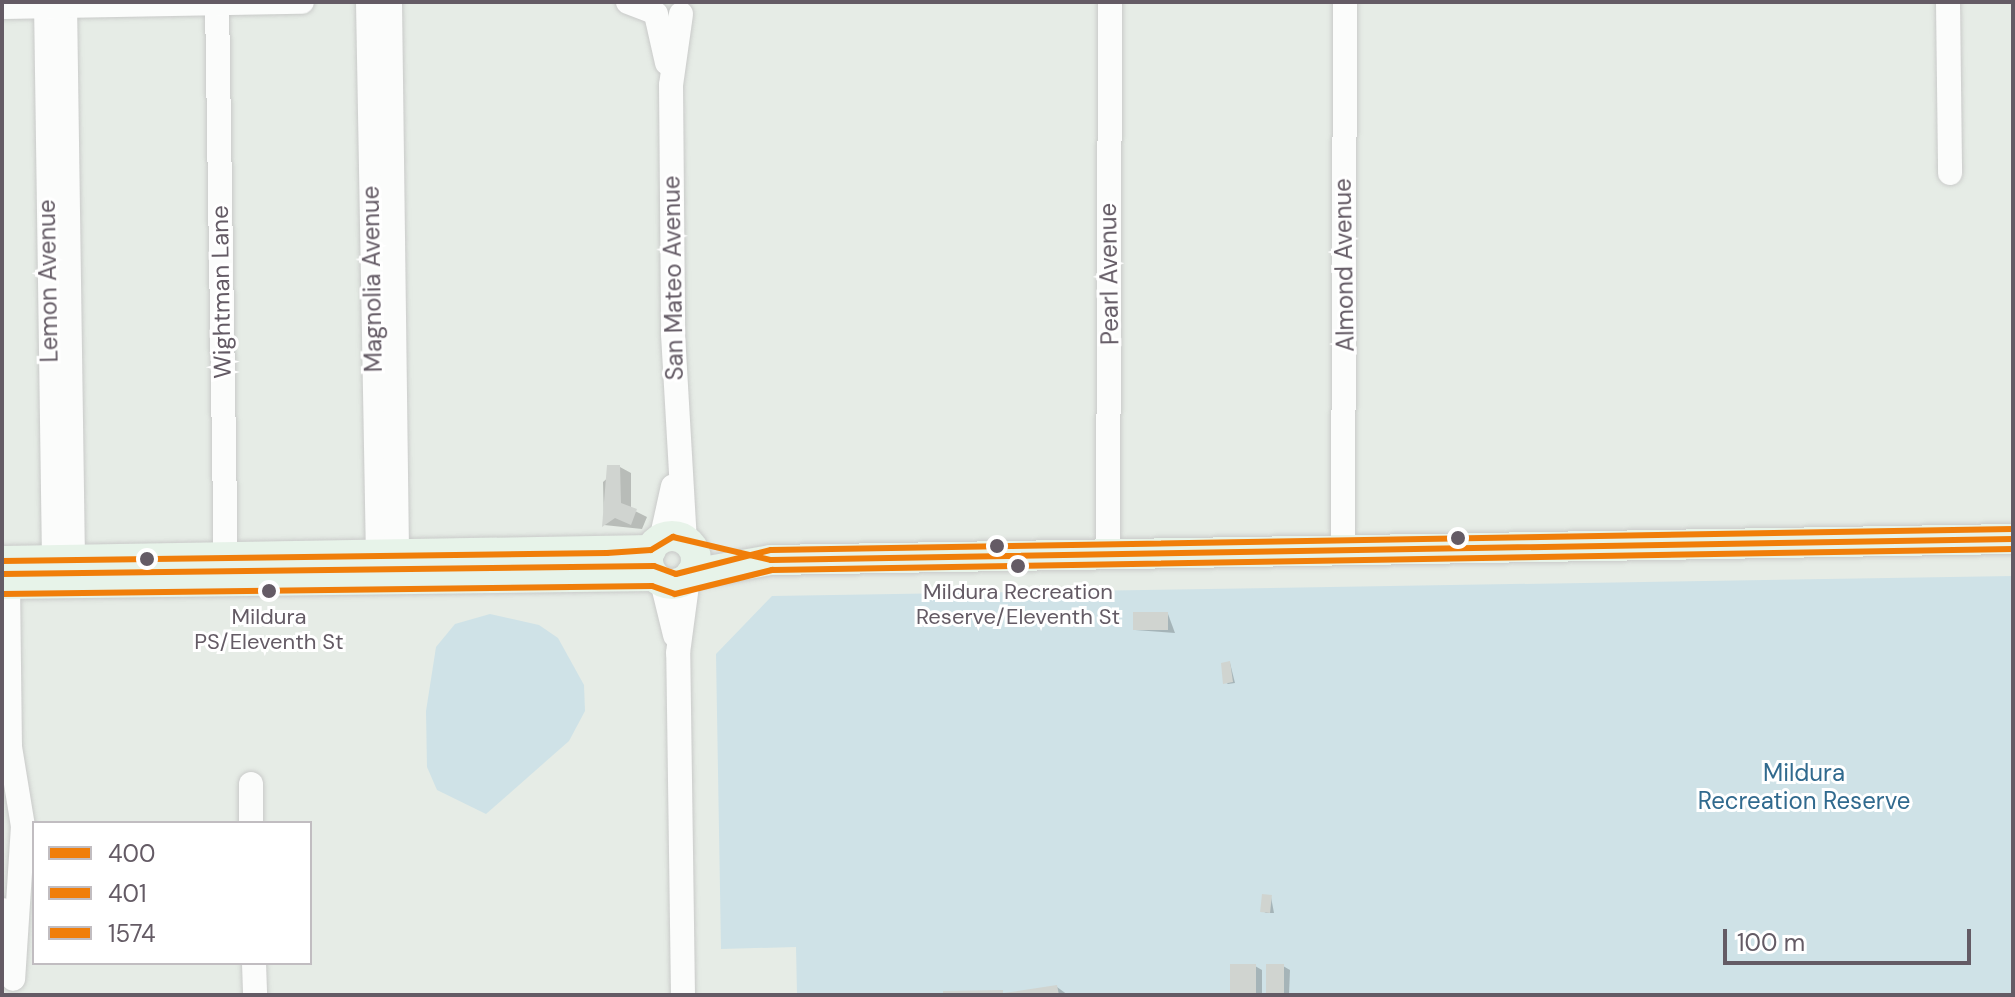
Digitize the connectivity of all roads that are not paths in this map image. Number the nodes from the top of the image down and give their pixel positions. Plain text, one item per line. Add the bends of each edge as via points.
1 (302, 2) edge
2 (368, 2) edge
3 (390, 2) edge
4 (628, 2) edge
5 (1099, 2) edge
6 (1110, 2) edge
7 (1334, 2) edge
8 (1345, 2) edge
9 (1948, 2) edge
10 (217, 3) edge
11 (55, 4) edge
12 (691, 6) edge
13 (2, 7) edge
14 (651, 9) edge
15 (1341, 58) junction
16 (1106, 69) junction
17 (380, 77) junction
18 (671, 85) junction
19 (1950, 173) dead end
20 (2013, 539) edge
21 (1348, 550) junction
22 (1114, 554) junction
23 (673, 561) junction
24 (388, 564) junction
25 (63, 567) junction
26 (226, 570) junction
27 (4, 576) edge
28 (10, 747) junction
29 (251, 784) dead end
30 (2, 795) edge
31 (251, 821) edge
32 (2, 910) edge
33 (254, 965) edge
34 (13, 987) edge
35 (255, 995) edge
36 (683, 995) edge

1 - 10 street
2 - 17 street, Magnolia Avenue
3 - 17 street, Magnolia Avenue
4 - 14 street
5 - 16 street, Pearl Avenue
6 - 16 street, Pearl Avenue
7 - 15 street, Almond Avenue
8 - 15 street, Almond Avenue
9 - 19 street
10 - 11 street
10 - 26 street, Wightman Lane
11 - 13 street
11 - 25 street, Lemon Avenue
12 - 14 street
12 - 18 street, San Mateo Avenue
14 - 18 street, San Mateo Avenue
15 - 21 street, Almond Avenue
16 - 22 street, Pearl Avenue
17 - 24 street, Magnolia Avenue
18 - 23 street, San Mateo Avenue
20 - 21 main road
21 - 22 main road
22 - 23 main road
23 - 24 main road
23 - 36 street, San Mateo Avenue
24 - 26 main road
25 - 26 main road
25 - 27 main road
27 - 28 street
28 - 30 street
28 - 34 street via 23,839
29 - 31 street
32 - 34 street
33 - 35 street

